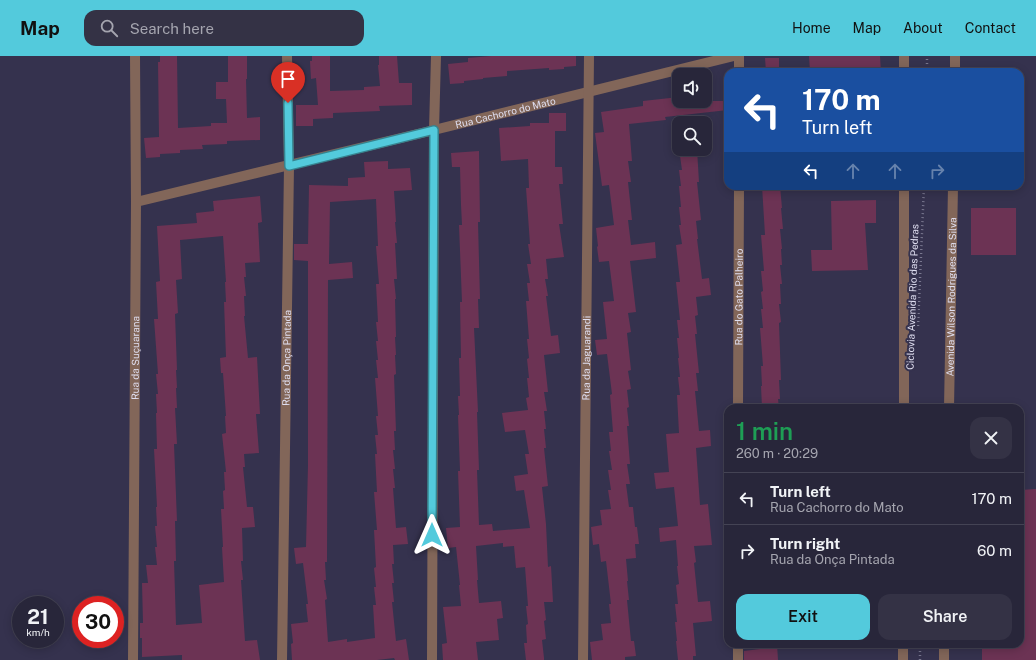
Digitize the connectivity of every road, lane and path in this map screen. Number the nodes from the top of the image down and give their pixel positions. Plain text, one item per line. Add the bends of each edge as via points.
1 (135, 56) edge
2 (287, 56) edge
3 (436, 56) edge
4 (589, 56) edge
5 (734, 56) edge
6 (739, 56) edge
7 (904, 56) edge
8 (927, 56) edge
9 (955, 56) edge
10 (739, 68) edge
11 (904, 68) edge
12 (927, 68) edge
13 (955, 68) edge
14 (588, 92) junction
15 (434, 130) junction
16 (289, 166) junction
17 (739, 190) edge
18 (904, 190) edge
19 (924, 190) edge
20 (953, 190) edge
21 (136, 202) junction
22 (918, 329) dead end
23 (738, 404) edge
24 (904, 404) edge
25 (948, 404) edge
26 (738, 648) edge
27 (903, 648) edge
28 (920, 648) edge
29 (944, 648) edge
30 (133, 660) edge
31 (282, 660) edge
32 (432, 660) edge
33 (584, 660) edge
34 (738, 660) edge
35 (903, 660) edge
36 (920, 660) edge
37 (944, 660) edge

1 - 21 street, Rua da Suçuarana
2 - 16 street, Rua da Onça Pintada
3 - 15 street
4 - 14 street, Rua da Jaguarandi
5 - 14 street, Rua Cachorro do Mato
6 - 10 street
7 - 11 street
8 - 12 path
9 - 13 street
14 - 15 street, Rua Cachorro do Mato
14 - 33 street, Rua da Jaguarandi
15 - 16 street, Rua Cachorro do Mato
15 - 32 street
16 - 21 street, Rua Cachorro do Mato
16 - 31 street, Rua da Onça Pintada
17 - 23 street, Rua do Gato Palheiro
18 - 24 street
19 - 22 path, Ciclovia Avenida Rio das Pedras
20 - 25 street, Avenida Wilson Rodrigues da Silva
21 - 30 street, Rua da Suçuarana
26 - 34 street
27 - 35 street
28 - 36 path
29 - 37 street

